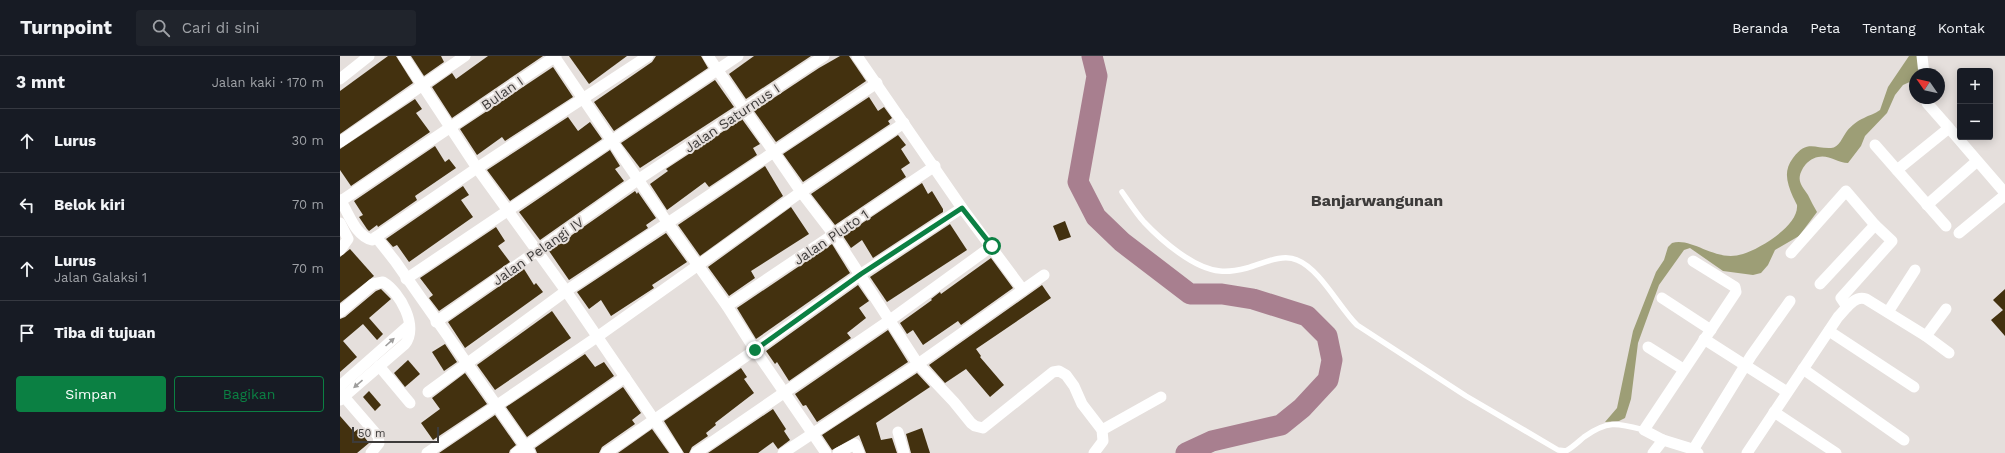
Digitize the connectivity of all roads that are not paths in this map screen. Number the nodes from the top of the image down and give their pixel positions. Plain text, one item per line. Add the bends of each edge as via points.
1 (369, 56) edge
2 (402, 56) edge
3 (465, 56) edge
4 (555, 56) edge
5 (648, 56) edge
6 (708, 56) edge
7 (738, 56) edge
8 (824, 56) edge
9 (857, 56) edge
10 (1922, 56) edge
11 (1923, 68) edge
12 (718, 70) junction
13 (340, 79) edge
14 (877, 83) junction
15 (422, 85) junction
16 (583, 98) junction
17 (1928, 104) edge
18 (746, 109) junction
19 (904, 123) junction
20 (450, 128) junction
21 (1949, 128) junction
22 (611, 140) junction
23 (340, 142) edge
24 (1875, 145) dead end
25 (774, 152) junction
26 (1976, 162) junction
27 (935, 166) junction
28 (477, 168) junction
29 (1897, 170) junction
30 (639, 179) junction
31 (801, 192) junction
32 (1122, 192) dead end
33 (2005, 194) edge
34 (341, 200) edge
35 (1927, 205) junction
36 (962, 208) junction
37 (508, 210) junction
38 (667, 222) junction
39 (340, 223) edge
40 (1875, 225) junction
41 (1946, 226) dead end
42 (1959, 233) dead end
43 (834, 235) junction
44 (376, 237) junction
45 (992, 246) junction
46 (340, 250) edge
47 (537, 251) junction
48 (1791, 253) dead end
49 (1693, 261) dead end
50 (698, 266) junction
51 (1915, 270) dead end
52 (861, 274) junction
53 (1044, 275) dead end
54 (406, 279) junction
55 (1820, 284) dead end
56 (1023, 290) junction
57 (566, 291) junction
58 (1662, 298) dead end
59 (1790, 301) dead end
60 (727, 306) junction
61 (1848, 307) junction
62 (1946, 309) dead end
63 (340, 312) edge
64 (1888, 312) junction
65 (890, 320) junction
66 (436, 322) junction
67 (408, 326) junction
68 (1711, 330) junction
69 (1828, 331) junction
70 (597, 336) junction
71 (1926, 336) junction
72 (1704, 339) junction
73 (1648, 347) dead end
74 (755, 350) junction
75 (1948, 353) dead end
76 (467, 364) junction
77 (918, 364) junction
78 (1746, 365) junction
79 (379, 366) junction
80 (1684, 369) junction
81 (1803, 370) junction
82 (625, 377) junction
83 (1914, 387) dead end
84 (784, 391) junction
85 (428, 392) dead end
86 (1787, 392) junction
87 (341, 394) edge
88 (1161, 397) dead end
89 (410, 403) dead end
90 (496, 405) junction
91 (1774, 412) junction
92 (655, 420) junction
93 (1102, 430) junction
94 (1644, 430) junction
95 (898, 432) dead end
96 (812, 433) junction
97 (1663, 440) junction
98 (1904, 440) dead end
99 (524, 451) edge
100 (1695, 451) edge
101 (371, 453) edge
102 (427, 453) edge
103 (606, 453) edge
104 (677, 453) edge
105 (696, 453) edge
106 (783, 453) edge
107 (826, 453) edge
108 (838, 453) edge
109 (859, 453) edge
110 (904, 453) edge
111 (1094, 453) edge
112 (1653, 453) edge
113 (1747, 453) edge
114 (1836, 453) edge

1 - 13 street
2 - 15 street
3 - 15 street
4 - 16 street
4 - 20 street, Bulan I
5 - 16 street
6 - 12 street
7 - 12 street
8 - 18 street, Jalan Saturnus I
9 - 14 street
10 - 11 street
12 - 18 street
12 - 22 street
14 - 19 street
14 - 25 street
15 - 20 street
15 - 23 street
16 - 22 street
16 - 28 street
17 - 21 street
18 - 25 street
18 - 30 street, Jalan Saturnus I
19 - 27 street
19 - 31 street
20 - 28 street
20 - 34 street, Bulan I
21 - 26 street
21 - 29 street
22 - 30 street
22 - 37 street
24 - 29 street
25 - 31 street
25 - 38 street
26 - 33 street
26 - 35 street
27 - 36 street
27 - 43 street, Jalan Pluto 1
28 - 37 street
28 - 44 street
29 - 35 street
30 - 38 street
30 - 47 street, Jalan Pelangi IV
31 - 43 street
31 - 50 street
32 - 94 lane via 1144,222 1185,257 1201,266 1220,271 1245,268 1285,257 1298,260 1323,282 1357,325 1466,396 1558,450 1566,451 1594,430 1606,425 1619,423
33 - 42 street
34 - 44 street via 362,235 372,240
35 - 41 street
36 - 45 street
36 - 52 street
37 - 47 street
37 - 54 street
38 - 50 street
38 - 57 street
39 - 46 street via 348,239
40 - 48 street via 1846,191
40 - 55 street
40 - 61 street via 1892,241 1841,298
43 - 52 street
43 - 60 street, Jalan Pluto 1
44 - 54 street
45 - 56 street
45 - 65 street
47 - 57 street
47 - 66 street, Jalan Pelangi IV
49 - 68 street via 1736,287 1733,298
50 - 60 street
50 - 70 street
51 - 64 street
52 - 65 street
52 - 74 street
53 - 56 street
54 - 66 street
56 - 77 street
57 - 70 street
57 - 76 street
58 - 68 street
59 - 78 street
60 - 74 street
61 - 64 street via 1852,302 1862,298
61 - 69 street
62 - 71 street
63 - 67 street via 373,284 381,282 403,303
64 - 71 street
65 - 77 street
65 - 84 street
66 - 76 street
67 - 79 street via 408,340
87 -> 67 street
68 - 72 street
69 - 81 street
69 - 83 street
70 - 82 street
70 - 90 street
71 - 75 street
72 - 78 street
72 - 80 street
73 - 80 street
74 - 84 street
74 - 92 street
76 - 85 street
76 - 90 street
77 - 93 street via 971,423 979,428 983,428 999,416 1053,372 1060,371 1074,386 1082,404
77 - 96 street
78 - 86 street
78 - 100 street
79 -> 87 street
79 - 89 street
80 - 94 street
81 - 86 street
81 - 98 street
82 - 92 street
82 - 99 street
84 - 96 street
84 - 105 street
86 - 91 street
87 - 101 street via 378,436 379,443
88 - 93 street
90 - 99 street
90 - 102 street
91 - 113 street
91 - 114 street
92 - 103 street
92 - 104 street
93 - 111 street via 1103,441
94 - 97 street
95 - 110 street
96 - 106 street
96 - 107 street
97 - 100 street
97 - 112 street
108 - 109 street via 855,444

